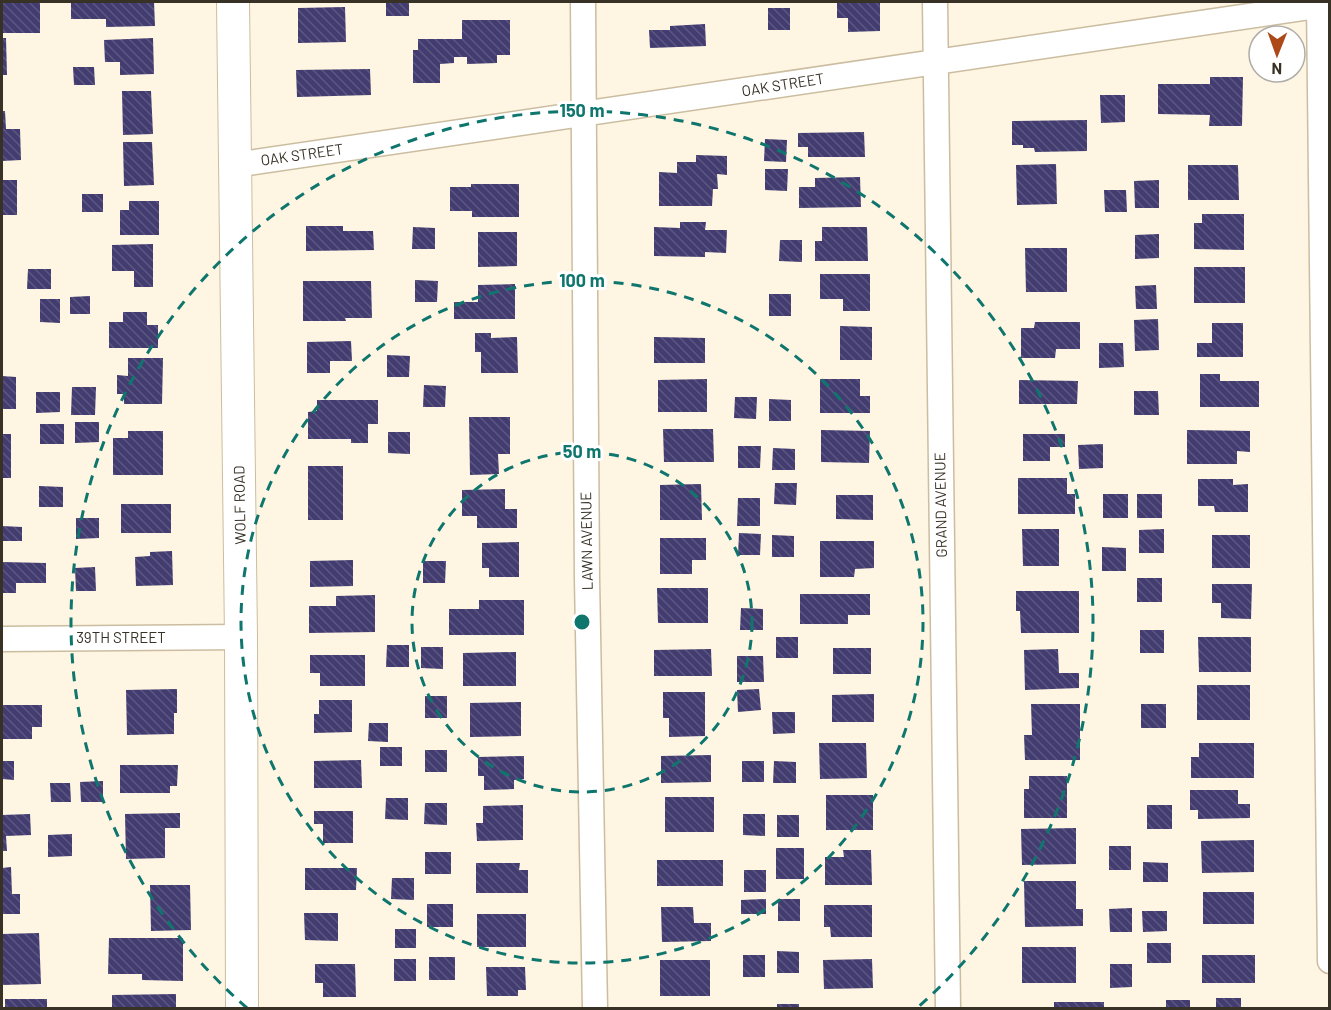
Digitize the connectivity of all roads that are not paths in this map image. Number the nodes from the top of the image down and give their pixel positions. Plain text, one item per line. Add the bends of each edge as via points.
1 (233, 2) edge
2 (583, 2) edge
3 (935, 2) edge
4 (1322, 4) edge
5 (936, 62) junction
6 (584, 115) junction
7 (235, 165) junction
8 (241, 637) junction
9 (2, 639) edge
10 (1329, 961) edge
11 (242, 1008) edge
12 (595, 1008) edge
13 (948, 1008) edge

1 - 7 main road, WOLF ROAD
2 - 6 street, LAWN AVENUE
3 - 5 street, GRAND AVENUE
4 - 5 street, OAK STREET
4 - 10 street
5 - 6 street, OAK STREET
5 - 13 street, GRAND AVENUE
6 - 7 street, OAK STREET
6 - 12 street, LAWN AVENUE
7 - 8 main road, WOLF ROAD
8 - 9 street, 39TH STREET
8 - 11 main road, WOLF ROAD

